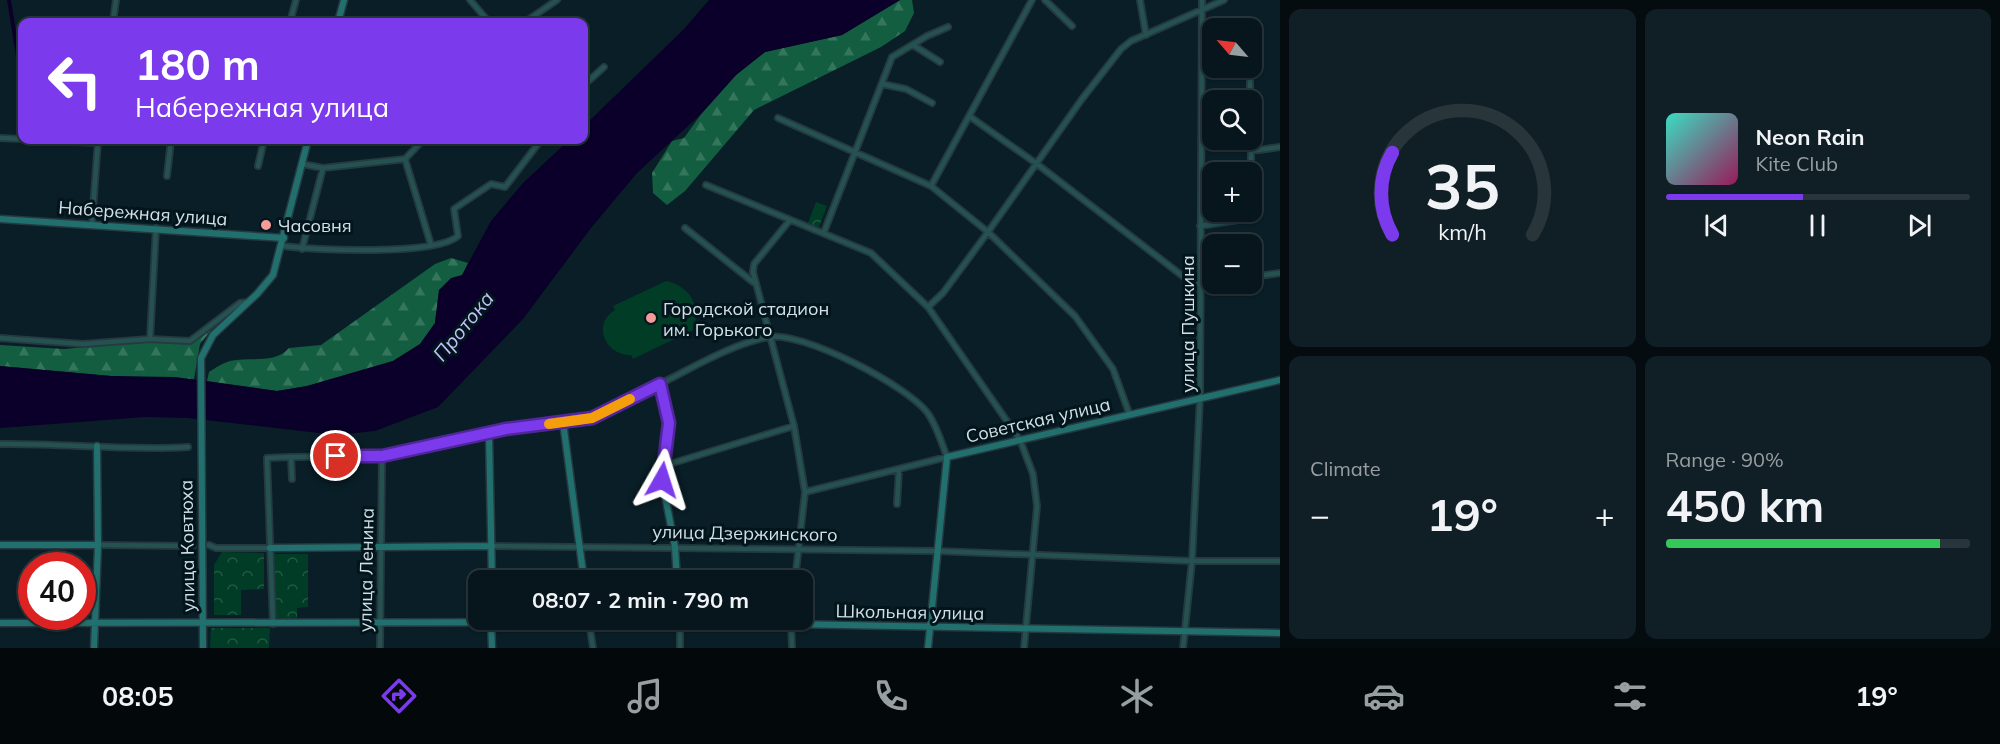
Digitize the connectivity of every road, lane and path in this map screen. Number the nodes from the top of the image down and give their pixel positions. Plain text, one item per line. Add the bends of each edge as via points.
1 (116, 0) edge
2 (296, 0) edge
3 (344, 0) edge
4 (470, 0) edge
5 (557, 0) edge
6 (1032, 0) edge
7 (1045, 0) edge
8 (1140, 0) edge
9 (1202, 0) edge
10 (1224, 0) edge
11 (1202, 9) junction
12 (114, 18) edge
13 (291, 18) edge
14 (339, 18) edge
15 (486, 18) edge
16 (531, 18) edge
17 (948, 27) dead end
18 (1072, 27) dead end
19 (1146, 34) junction
20 (913, 45) junction
21 (940, 62) dead end
22 (604, 67) dead end
23 (588, 81) edge
24 (882, 84) junction
25 (932, 103) dead end
26 (969, 116) junction
27 (778, 118) dead end
28 (0, 138) edge
29 (18, 139) edge
30 (98, 144) edge
31 (171, 144) edge
32 (263, 144) edge
33 (307, 144) edge
34 (419, 144) edge
35 (538, 144) edge
36 (1280, 147) edge
37 (1251, 151) joint
38 (857, 152) junction
39 (405, 159) junction
40 (302, 164) junction
41 (1037, 164) junction
42 (258, 166) dead end
43 (323, 168) junction
44 (167, 176) dead end
45 (706, 184) dead end
46 (931, 186) junction
47 (0, 219) edge
48 (790, 220) junction
49 (92, 223) junction
50 (1200, 225) junction
51 (156, 228) junction
52 (686, 228) dead end
53 (824, 232) junction
54 (988, 232) junction
55 (284, 238) junction
56 (431, 245) junction
57 (282, 246) junction
58 (302, 249) junction
59 (1280, 273) edge
60 (1262, 275) edge
61 (753, 282) junction
62 (1200, 285) junction
63 (248, 302) junction
64 (928, 307) junction
65 (771, 336) junction
66 (0, 338) edge
67 (150, 339) junction
68 (1280, 380) edge
69 (660, 384) junction
70 (1200, 397) junction
71 (1129, 413) junction
72 (563, 422) junction
73 (794, 426) junction
74 (489, 433) junction
75 (1020, 440) junction
76 (0, 444) edge
77 (98, 446) junction
78 (188, 447) dead end
79 (382, 456) junction
80 (291, 457) junction
81 (947, 457) junction
82 (663, 466) junction
83 (898, 469) junction
84 (292, 479) dead end
85 (805, 492) junction
86 (897, 504) dead end
87 (0, 544) edge
88 (98, 545) junction
89 (209, 545) dead end
90 (193, 546) dead end
91 (492, 546) junction
92 (382, 547) junction
93 (675, 547) junction
94 (270, 548) junction
95 (580, 548) junction
96 (799, 549) junction
97 (937, 551) junction
98 (1032, 556) junction
99 (1192, 561) junction
100 (1280, 561) edge
101 (492, 570) edge
102 (583, 570) edge
103 (676, 570) edge
104 (796, 570) edge
105 (96, 584) edge
106 (468, 621) edge
107 (0, 622) edge
108 (18, 622) edge
109 (96, 623) edge
110 (203, 623) junction
111 (813, 623) edge
112 (273, 624) junction
113 (380, 624) junction
114 (930, 627) junction
115 (1026, 629) junction
116 (94, 630) edge
117 (491, 630) edge
118 (590, 630) edge
119 (680, 630) edge
120 (791, 630) edge
121 (1185, 631) junction
122 (1280, 633) edge
123 (94, 648) edge
124 (203, 648) edge
125 (380, 648) edge
126 (492, 648) edge
127 (593, 648) edge
128 (680, 648) edge
129 (792, 648) edge
130 (928, 648) edge
131 (1024, 648) edge
132 (1183, 648) edge

1 - 12 street
2 - 13 street
3 - 14 street
4 - 15 street
5 - 16 street
6 - 26 street
7 - 18 street
8 - 19 street
9 - 11 street, улица Пушкина
10 - 11 street
11 - 19 street
11 - 50 street, улица Пушкина
17 - 20 street
19 - 41 street via 1120,49
20 - 21 street
20 - 24 street via 892,57
22 - 23 street
24 - 25 street via 906,89
24 - 38 street
26 - 41 street
26 - 46 street
27 - 38 street
28 - 29 street
30 - 49 street
31 - 44 street
32 - 42 street
33 - 40 street
34 - 39 street
35 - 56 street via 505,187 491,184 454,209 458,236
36 - 37 street
37 - 50 street via 1251,218
38 - 46 street
38 - 53 street
39 - 43 street
39 - 56 street
40 - 43 street
40 - 55 street
41 - 54 street
41 - 62 street via 1193,284
43 - 58 street
45 - 48 street
46 - 54 street
47 - 49 street, Набережная улица
48 - 53 street
48 - 61 street via 754,264
49 - 51 street, Набережная улица
50 - 62 street, улица Пушкина
51 - 55 street, Набережная улица
51 - 67 street
52 - 61 street
53 - 64 street via 870,253
54 - 64 street
54 - 71 street via 1075,316 1113,369
55 - 57 street
56 - 58 street
57 - 58 street
57 - 63 street via 273,275
59 - 60 street
61 - 65 street
62 - 70 street, улица Пушкина
63 - 67 street via 240,303 190,340
63 - 110 street, улица Ковтюха via 208,341 201,358
64 - 75 street
65 - 69 street via 736,347
65 - 73 street
65 - 81 street via 796,340 843,357 909,396 929,414
66 - 67 street via 83,344
68 - 70 street, Советская улица
69 - 72 street via 592,418
69 - 82 street via 669,423
70 - 71 street, Советская улица
70 - 99 street, улица Пушкина
71 - 75 street, Советская улица
72 - 74 street
72 - 95 street
73 - 82 street
73 - 85 street
74 - 79 street
74 - 91 street
75 - 81 street, Советская улица
75 - 98 street via 1035,488
76 - 77 street
77 - 78 street via 136,450
77 - 88 street
79 - 80 street
79 - 92 street, улица Ленина
80 - 84 street
80 - 94 street via 267,458
81 - 83 street, Советская улица
81 - 97 street
82 - 93 street via 662,480
83 - 85 street, Советская улица
83 - 86 street
85 - 96 street
87 - 88 street
88 - 90 street
88 - 105 street
89 - 94 street, улица Дзержинского
91 - 92 street, улица Дзержинского
91 - 95 street, улица Дзержинского
91 - 101 street
92 - 94 street, улица Дзержинского
92 - 113 street, улица Ленина
93 - 95 street, улица Дзержинского
93 - 96 street, улица Дзержинского
93 - 103 street
94 - 112 street
95 - 102 street
96 - 97 street, улица Дзержинского
96 - 104 street
97 - 98 street, улица Дзержинского
97 - 114 street
98 - 99 street, улица Дзержинского
98 - 115 street
99 - 100 street, улица Дзержинского
99 - 121 street, улица Пушкина
106 - 113 street, Школьная улица
107 - 108 street, Школьная улица
109 - 110 street, Школьная улица
110 - 112 street, Школьная улица
110 - 124 street, улица Ковтюха
111 - 114 street, Школьная улица
112 - 113 street, Школьная улица
113 - 125 street, улица Ленина
114 - 115 street, Школьная улица
114 - 130 street
115 - 121 street, Школьная улица
115 - 131 street
116 - 123 street
117 - 126 street
118 - 127 street
119 - 128 street
120 - 129 street
121 - 122 street, Школьная улица
121 - 132 street, улица Пушкина

